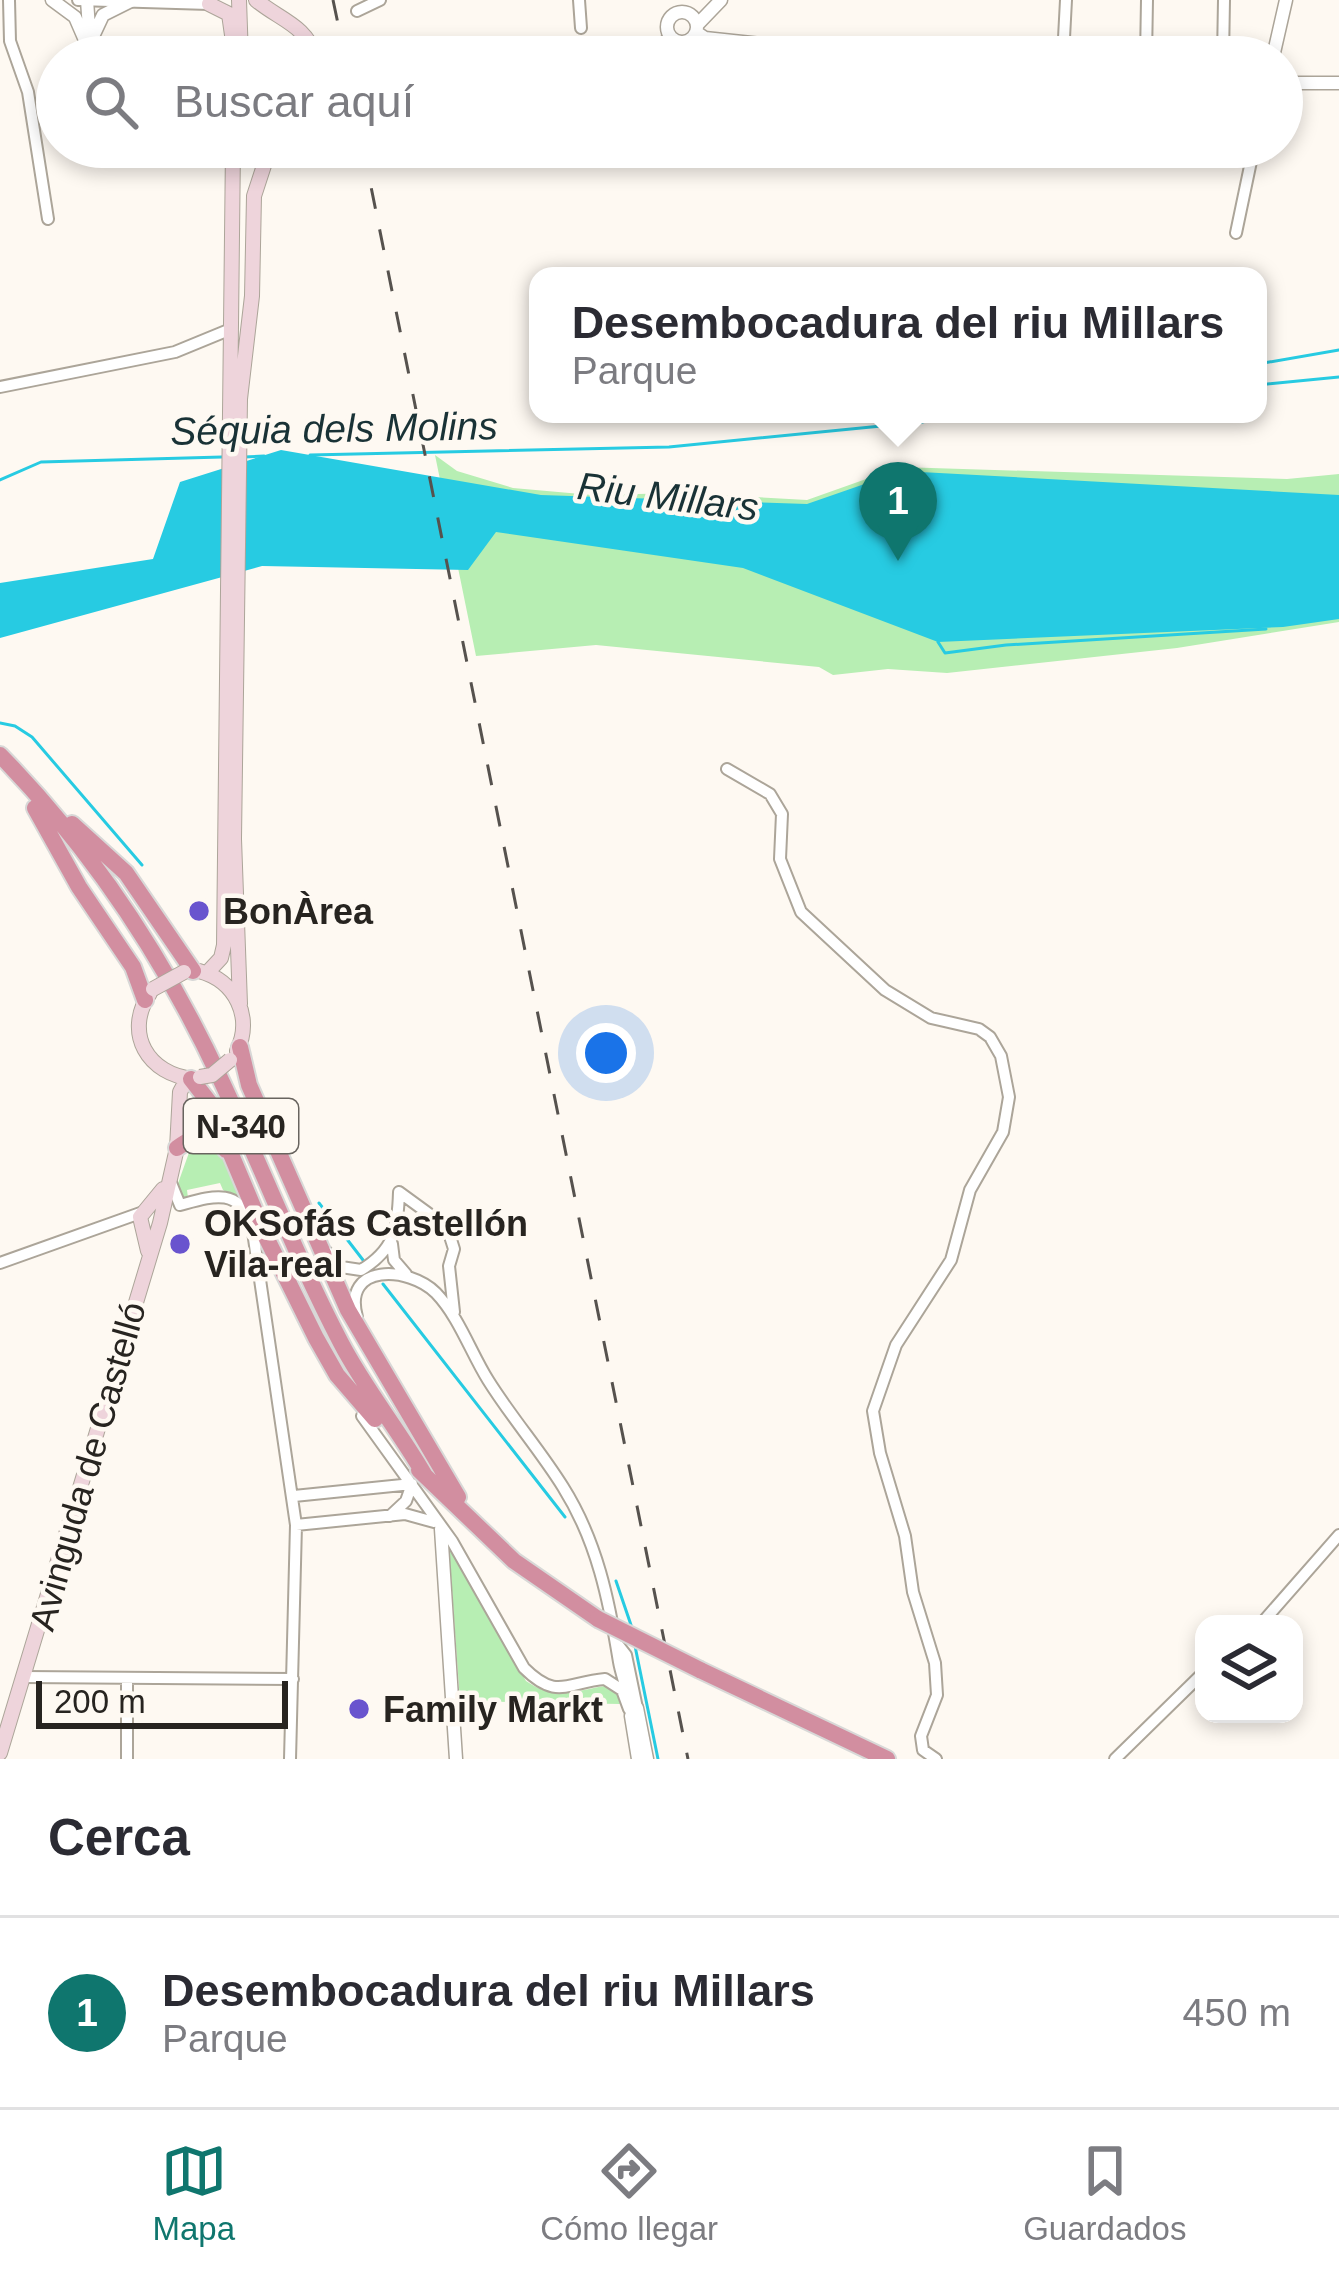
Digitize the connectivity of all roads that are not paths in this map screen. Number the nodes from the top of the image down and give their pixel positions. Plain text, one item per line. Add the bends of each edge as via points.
1 (9, 0) edge
2 (52, 0) edge
3 (84, 0) edge
4 (237, 0) edge
5 (256, 0) edge
6 (380, 0) edge
7 (579, 0) edge
8 (716, 0) edge
9 (1066, 0) edge
10 (1148, 0) edge
11 (1224, 0) edge
12 (1286, 0) edge
13 (131, 1) edge
14 (213, 2) edge
15 (357, 11) dead end
16 (686, 12) junction
17 (666, 26) junction
18 (580, 28) dead end
19 (688, 35) junction
20 (83, 36) edge
21 (87, 36) edge
22 (95, 36) edge
23 (233, 36) edge
24 (236, 36) edge
25 (308, 36) edge
26 (652, 36) edge
27 (684, 36) edge
28 (693, 36) edge
29 (694, 36) edge
30 (1064, 36) edge
31 (1147, 36) edge
32 (1223, 36) edge
33 (1278, 36) edge
34 (1303, 83) edge
35 (1339, 83) edge
36 (36, 143) edge
37 (40, 168) edge
38 (236, 168) edge
39 (237, 168) edge
40 (263, 168) edge
41 (1250, 168) edge
42 (48, 219) dead end
43 (1236, 233) dead end
44 (230, 329) junction
45 (0, 387) edge
46 (235, 399) junction
47 (230, 723) junction
48 (0, 755) edge
49 (0, 766) edge
50 (727, 769) dead end
51 (36, 792) junction
52 (194, 972) junction
53 (149, 994) junction
54 (240, 1004) junction
55 (235, 1054) junction
56 (161, 1070) junction
57 (193, 1078) junction
58 (178, 1111) junction
59 (177, 1148) junction
60 (240, 1176) junction
61 (170, 1178) junction
62 (428, 1217) junction
63 (308, 1218) junction
64 (149, 1221) junction
65 (398, 1228) junction
66 (392, 1244) junction
67 (0, 1263) edge
68 (449, 1266) junction
69 (406, 1274) junction
70 (421, 1279) junction
71 (456, 1321) junction
72 (359, 1326) junction
73 (418, 1479) junction
74 (294, 1496) junction
75 (389, 1516) junction
76 (469, 1520) junction
77 (296, 1525) junction
78 (439, 1526) junction
79 (1339, 1535) edge
80 (1269, 1615) edge
81 (25, 1677) junction
82 (127, 1679) junction
83 (293, 1679) junction
84 (1195, 1681) edge
85 (633, 1709) junction
86 (4, 1752) edge
87 (127, 1759) edge
88 (290, 1759) edge
89 (456, 1759) edge
90 (643, 1759) edge
91 (887, 1759) edge
92 (937, 1759) edge
93 (1114, 1759) edge

1 - 36 street via 10,41
2 - 20 street via 75,17
3 - 13 street
3 - 21 street
4 - 24 main road
5 - 25 main road
6 - 15 street
7 - 18 street
8 - 16 street
8 - 19 street
9 - 30 street
10 - 31 street
11 - 32 street
12 - 33 street
13 - 14 street
13 - 22 street via 104,15
14 - 23 main road via 229,14
16 - 17 street
16 - 19 street
17 - 19 street
17 - 26 street
19 - 27 street
19 - 28 street
19 - 29 street
34 - 35 street
37 - 42 street
38 - 44 main road
39 - 46 main road
40 - 46 main road
41 - 43 street
44 - 45 street via 175,352
44 - 46 main road
46 - 47 main road
47 - 52 main road via 224,945 221,958
47 - 54 main road
48 - 51 highway, N-340
49 - 53 highway via 41,816
50 - 92 street via 770,794 782,814 780,859 801,912 885,990 931,1018 990,1037 1009,1097 1003,1132 970,1190 951,1261 896,1345 873,1411 935,1664 937,1694 921,1736 922,1750
51 - 52 highway via 126,873
51 - 73 highway, N-340 via 166,976 340,1340
52 - 53 main road, bridge
52 - 54 main road via 220,980
53 - 56 main road via 138,1034
54 - 55 main road
55 - 57 main road, bridge via 212,1075
55 - 63 highway
56 - 57 main road
56 - 58 main road, Avinguda de Castelló
57 - 58 main road, Avinguda de Castelló via 180,1092
57 - 60 highway
58 - 59 main road, Avinguda de Castelló
59 - 60 highway via 194,1136 216,1137
59 - 61 main road, Avinguda de Castelló
60 - 73 highway via 337,1376
61 - 64 main road, Avinguda de Castelló
61 - 74 street via 180,1205 220,1193 247,1212
62 - 65 street
62 - 65 street via 399,1192
62 - 68 street via 447,1227
63 - 66 street via 341,1267 361,1270
63 - 72 highway
64 - 67 street via 116,1222
64 - 81 main road, Avinguda de Castelló via 149,1256
65 - 66 street
66 - 69 street
68 - 70 street
68 - 71 street
69 - 70 street
69 - 72 street via 364,1279 354,1306
70 - 71 street
71 - 85 street via 586,1529 626,1655
72 - 76 highway
73 - 74 street
73 - 75 street
73 - 76 highway, N-340
73 - 78 street
74 - 77 street
75 - 77 street
75 - 78 street via 417,1515
76 - 91 highway, N-340, bridge via 598,1618
77 - 83 street
78 - 85 street via 536,1681 569,1689 605,1679
78 - 89 street
79 - 80 street
81 - 82 street
81 - 86 main road, Avinguda de Castelló
82 - 83 street
82 - 87 street
83 - 88 street
84 - 93 street
85 - 90 street

